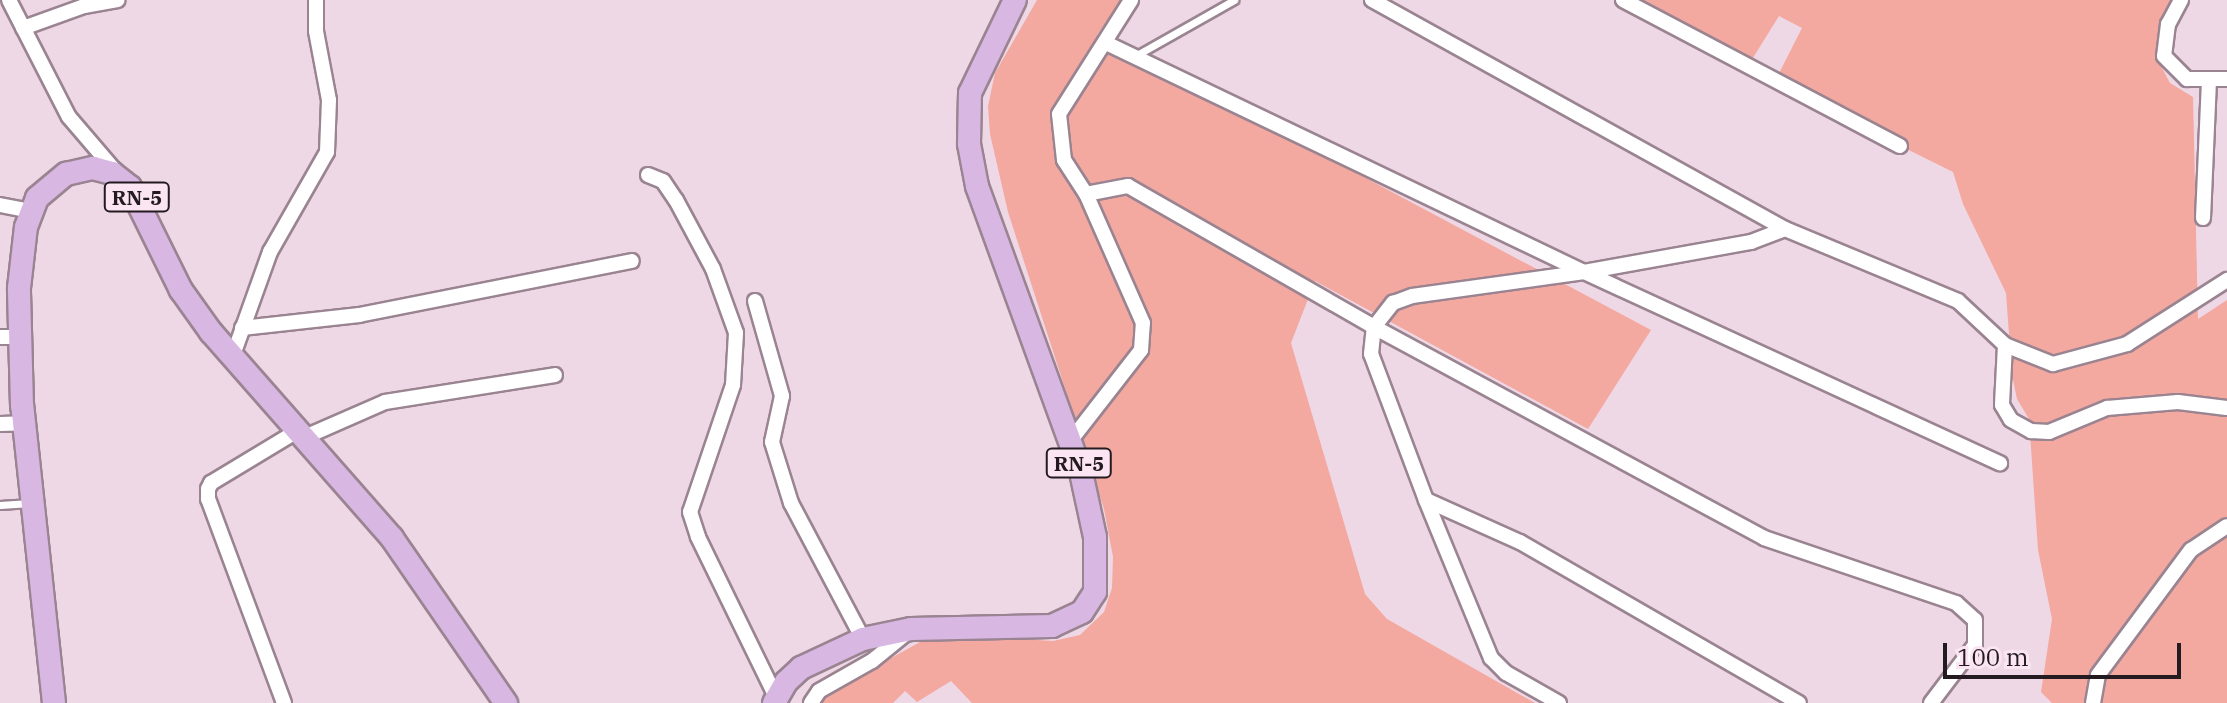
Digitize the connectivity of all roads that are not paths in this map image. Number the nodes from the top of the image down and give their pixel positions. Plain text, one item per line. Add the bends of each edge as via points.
1 (9, 0) edge
2 (117, 0) edge
3 (316, 0) edge
4 (1015, 0) edge
5 (1131, 0) edge
6 (1234, 0) edge
7 (1372, 0) edge
8 (1623, 0) edge
9 (2181, 0) edge
10 (23, 28) junction
11 (1106, 43) junction
12 (1133, 57) junction
13 (2209, 79) junction
14 (2227, 79) edge
15 (1900, 146) dead end
16 (648, 175) dead end
17 (122, 179) junction
18 (1086, 194) junction
19 (0, 205) edge
20 (31, 211) junction
21 (2203, 218) dead end
22 (1785, 229) junction
23 (632, 261) dead end
24 (1584, 272) junction
25 (2227, 280) edge
26 (755, 301) dead end
27 (1374, 327) junction
28 (242, 328) junction
29 (10, 337) edge
30 (2005, 345) junction
31 (232, 358) junction
32 (555, 375) dead end
33 (2227, 408) edge
34 (24, 423) junction
35 (0, 424) edge
36 (302, 434) junction
37 (1071, 440) junction
38 (2000, 463) dead end
39 (1426, 500) junction
40 (33, 503) junction
41 (0, 505) edge
42 (2227, 526) edge
43 (911, 629) junction
44 (863, 639) junction
45 (775, 700) edge
46 (54, 703) edge
47 (284, 703) edge
48 (506, 703) edge
49 (811, 703) edge
50 (1559, 703) edge
51 (1799, 703) edge
52 (1931, 703) edge
53 (2093, 703) edge

1 - 10 street
2 - 10 street
3 - 28 street via 329,100 327,152 270,252
4 - 37 main road, RN-5 via 970,93 969,144 977,186
5 - 11 street
6 - 12 lane
7 - 22 street
8 - 15 street
9 - 13 street via 2168,24 2164,56 2187,79
10 - 17 street via 69,117
11 - 12 street
11 - 18 street via 1059,114 1064,160
12 - 24 street
13 - 14 street
13 - 21 street
16 - 45 street via 663,181 676,200 713,269 736,333 733,385 690,512
17 - 20 main road, RN-5 via 93,168 74,170 50,185
17 - 31 main road, RN-5 via 137,197 181,290
18 - 27 street via 1128,186
18 - 37 street via 1143,323 1141,350
19 - 20 street
20 - 29 main road, RN-5
22 - 24 street via 1751,242
22 - 30 street via 1958,301
23 - 28 street via 359,315
24 - 27 street via 1412,296 1393,303
24 - 38 street
25 - 30 street via 2127,344 2084,359 2053,364
26 - 44 street via 782,396 772,442 791,503
27 - 39 street via 1371,354
27 - 52 street via 1764,538 1956,603 1975,620 1975,645
28 - 31 street
29 - 34 main road, RN-5
30 - 33 street via 2002,405 2011,420 2031,431 2049,432 2107,408 2178,402
31 - 36 main road, RN-5
32 - 36 street via 385,402
34 - 35 street
34 - 40 main road, RN-5
36 - 47 street via 208,489
36 - 48 main road, RN-5 via 392,538
37 - 43 main road, RN-5 via 1095,537 1095,592 1087,607 1052,626
39 - 50 street via 1491,658 1506,673
39 - 51 street via 1520,542
40 - 41 lane
40 - 46 main road, RN-5
42 - 53 street via 2191,550 2098,675
43 - 44 main road, RN-5
43 - 49 street via 872,661 819,691
44 - 45 main road, RN-5 via 801,668

